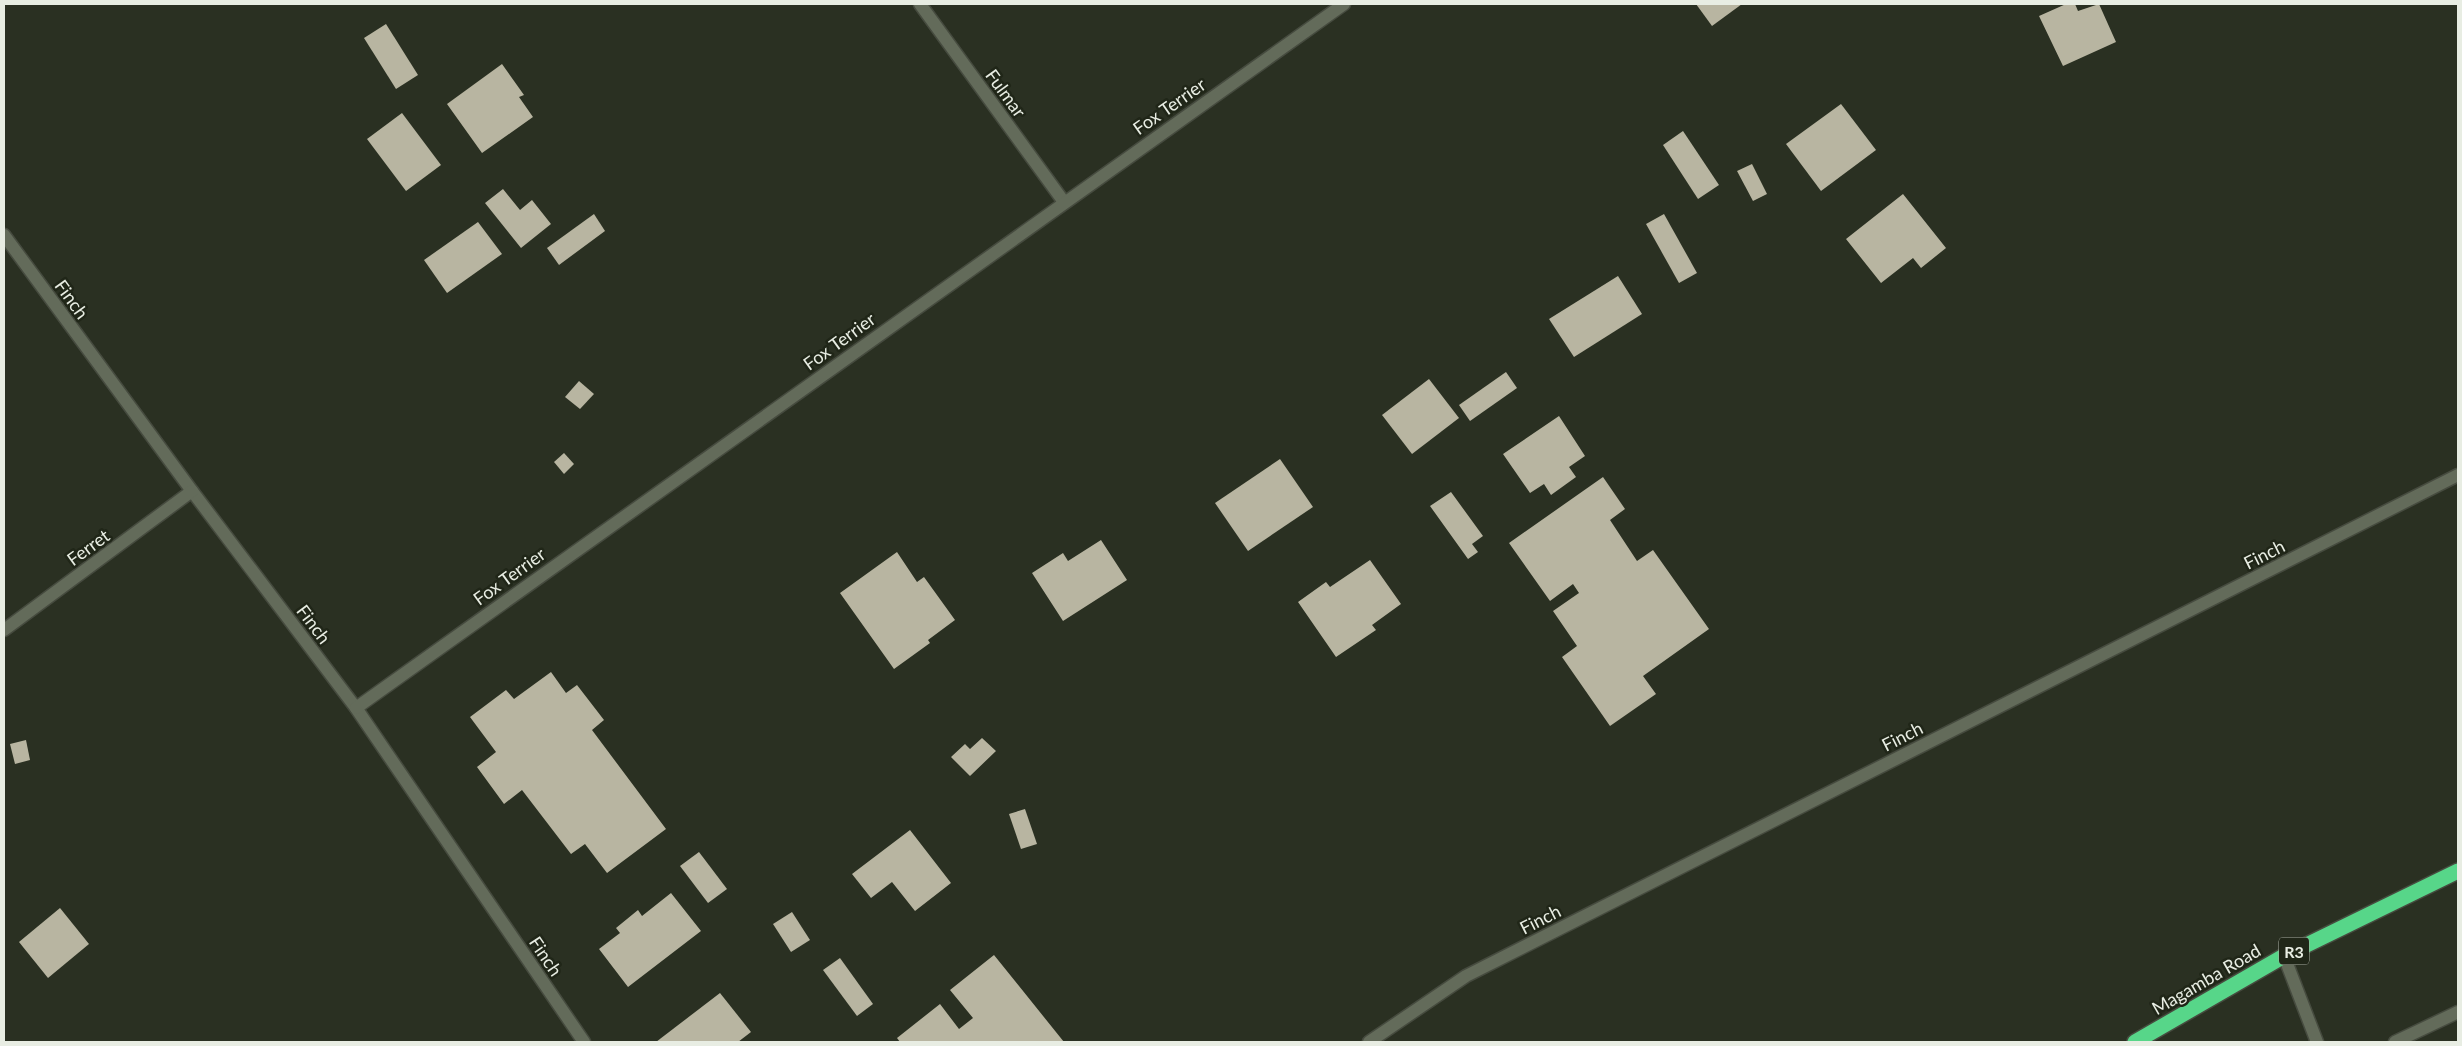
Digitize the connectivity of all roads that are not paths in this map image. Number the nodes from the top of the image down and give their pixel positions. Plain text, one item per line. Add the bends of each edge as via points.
1 (920, 4) edge
2 (1344, 4) edge
3 (1064, 202) junction
4 (4, 235) edge
5 (2458, 475) edge
6 (192, 491) junction
7 (4, 630) edge
8 (356, 708) junction
9 (2458, 871) edge
10 (2284, 956) junction
11 (2458, 1012) edge
12 (584, 1042) edge
13 (1370, 1042) edge
14 (2135, 1042) edge
15 (2317, 1042) edge
16 (2395, 1042) edge

1 - 3 street, Fulmar
2 - 3 street, Fox Terrier
3 - 8 street, Fox Terrier
4 - 6 street, Finch
5 - 13 street, Finch via 1466,976
6 - 7 street, Ferret
6 - 8 street, Finch
8 - 12 street, Finch
9 - 10 highway, Magamba Road / R3
10 - 14 highway, Magamba Road / R3
10 - 15 street
11 - 16 street

